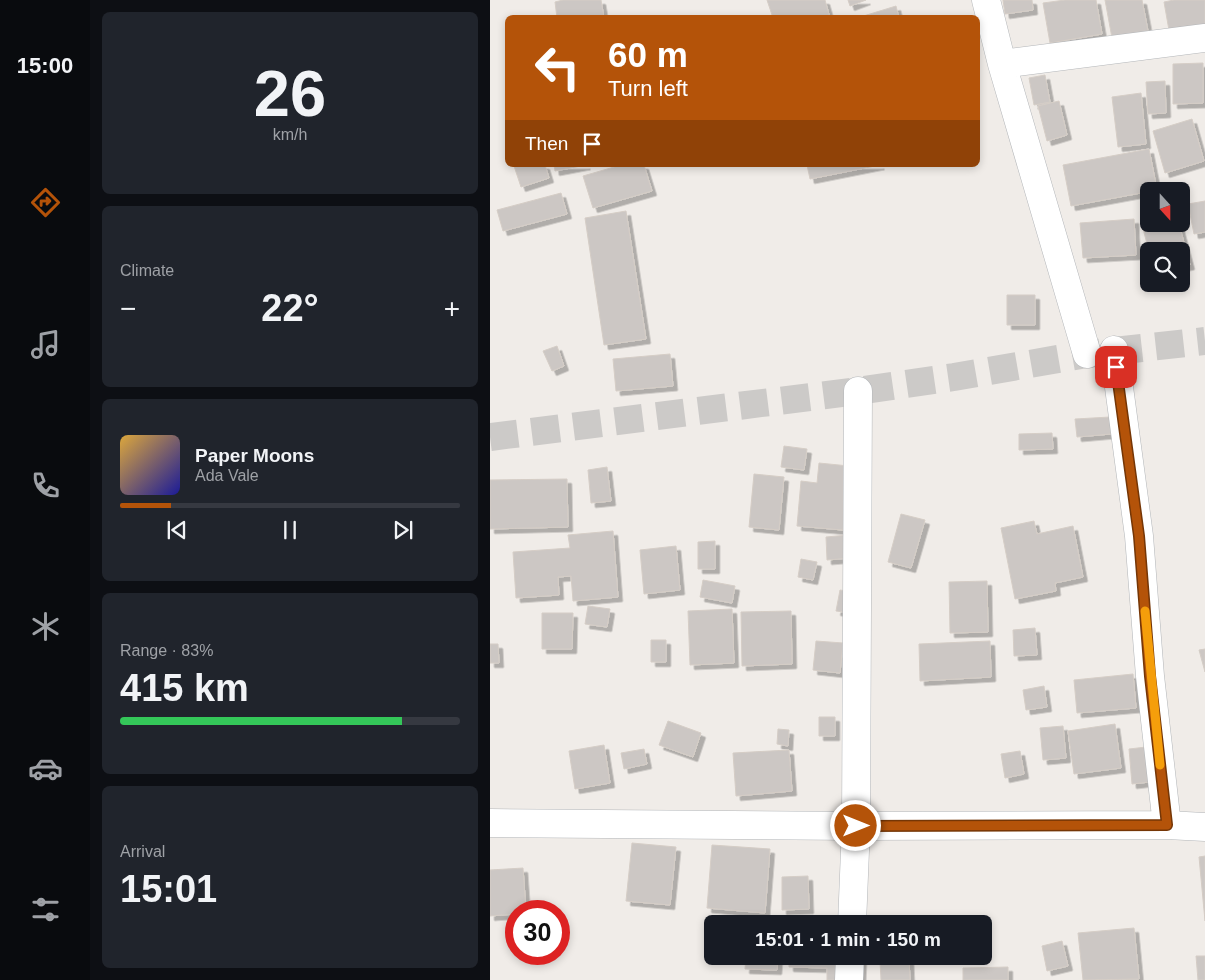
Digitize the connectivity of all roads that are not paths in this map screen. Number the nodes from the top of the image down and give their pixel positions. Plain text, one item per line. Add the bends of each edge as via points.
1 (986, 0) edge
2 (1205, 38) edge
3 (1002, 64) junction
4 (1114, 350) dead end
5 (1087, 354) dead end
6 (858, 391) dead end
7 (490, 823) edge
8 (1167, 825) junction
9 (856, 826) junction
10 (1205, 827) edge
11 (852, 915) edge
12 (850, 965) edge
13 (849, 980) edge

1 - 3 street
2 - 3 street
3 - 5 street
4 - 8 street via 1139,536 1150,676
6 - 9 street
7 - 9 street
8 - 9 street
8 - 10 street
9 - 11 street
12 - 13 street

